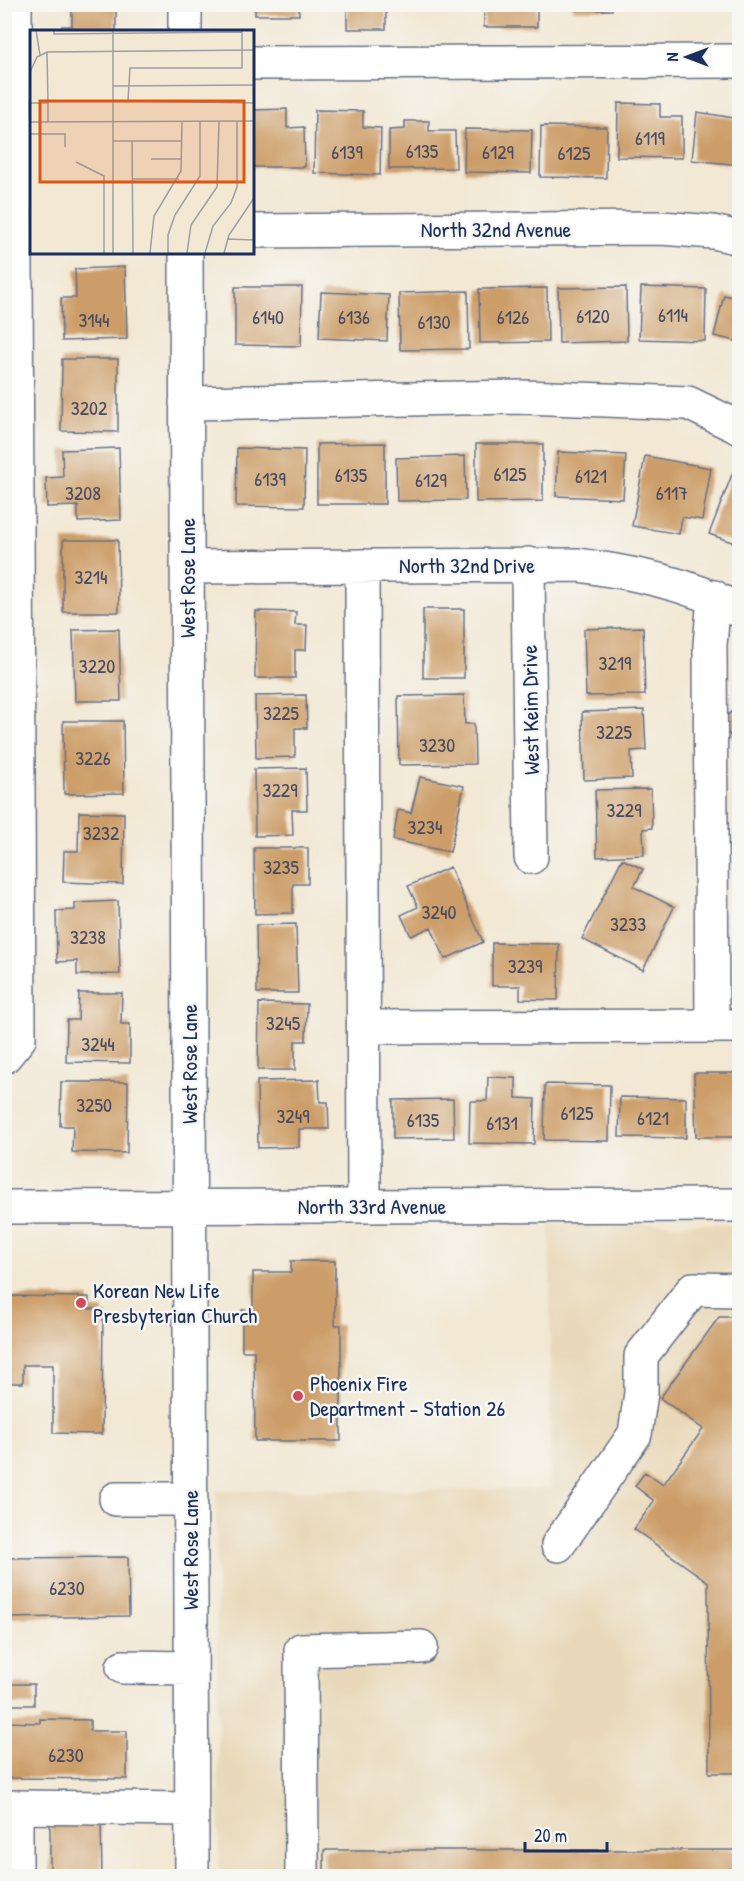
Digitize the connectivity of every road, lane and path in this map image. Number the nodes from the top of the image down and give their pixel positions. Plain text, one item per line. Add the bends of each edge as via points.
1 (15, 4) edge
2 (185, 4) edge
3 (185, 30) edge
4 (740, 61) edge
5 (254, 63) edge
6 (254, 231) edge
7 (740, 238) edge
8 (186, 254) edge
9 (186, 403) junction
10 (740, 428) edge
11 (528, 564) junction
12 (362, 566) junction
13 (187, 567) junction
14 (727, 604) edge
15 (531, 857) dead end
16 (726, 1026) edge
17 (366, 1028) junction
18 (4, 1057) edge
19 (740, 1205) edge
20 (364, 1206) junction
21 (4, 1207) edge
22 (189, 1207) junction
23 (740, 1290) edge
24 (116, 1499) dead end
25 (191, 1499) junction
26 (558, 1545) dead end
27 (421, 1647) dead end
28 (123, 1667) dead end
29 (190, 1668) junction
30 (10, 1808) edge
31 (191, 1809) junction
32 (16, 1876) edge
33 (192, 1876) edge
34 (302, 1876) edge

1 - 18 street via 20,1028 19,1039
2 - 3 street
4 - 5 street
6 - 7 street, North 32nd Avenue via 661,228
8 - 9 street, West Rose Lane
9 - 10 street via 524,397 688,403
9 - 13 street, West Rose Lane
11 - 12 street, North 32nd Drive
11 - 14 street, North 32nd Drive via 578,565 638,573
11 - 15 street, West Keim Drive
12 - 13 street, North 32nd Drive
12 - 17 street
13 - 22 street, West Rose Lane
14 - 16 street via 710,645
16 - 17 street
17 - 20 street
19 - 20 street, North 33rd Avenue
20 - 22 street, North 33rd Avenue
21 - 22 street, North 33rd Avenue
22 - 25 street, West Rose Lane
23 - 26 street via 693,1289 641,1356 635,1434
24 - 25 street
25 - 29 street, West Rose Lane
27 - 34 street via 301,1650
28 - 29 street
29 - 31 street, West Rose Lane
30 - 31 street
30 - 32 street
31 - 33 street, West Rose Lane

